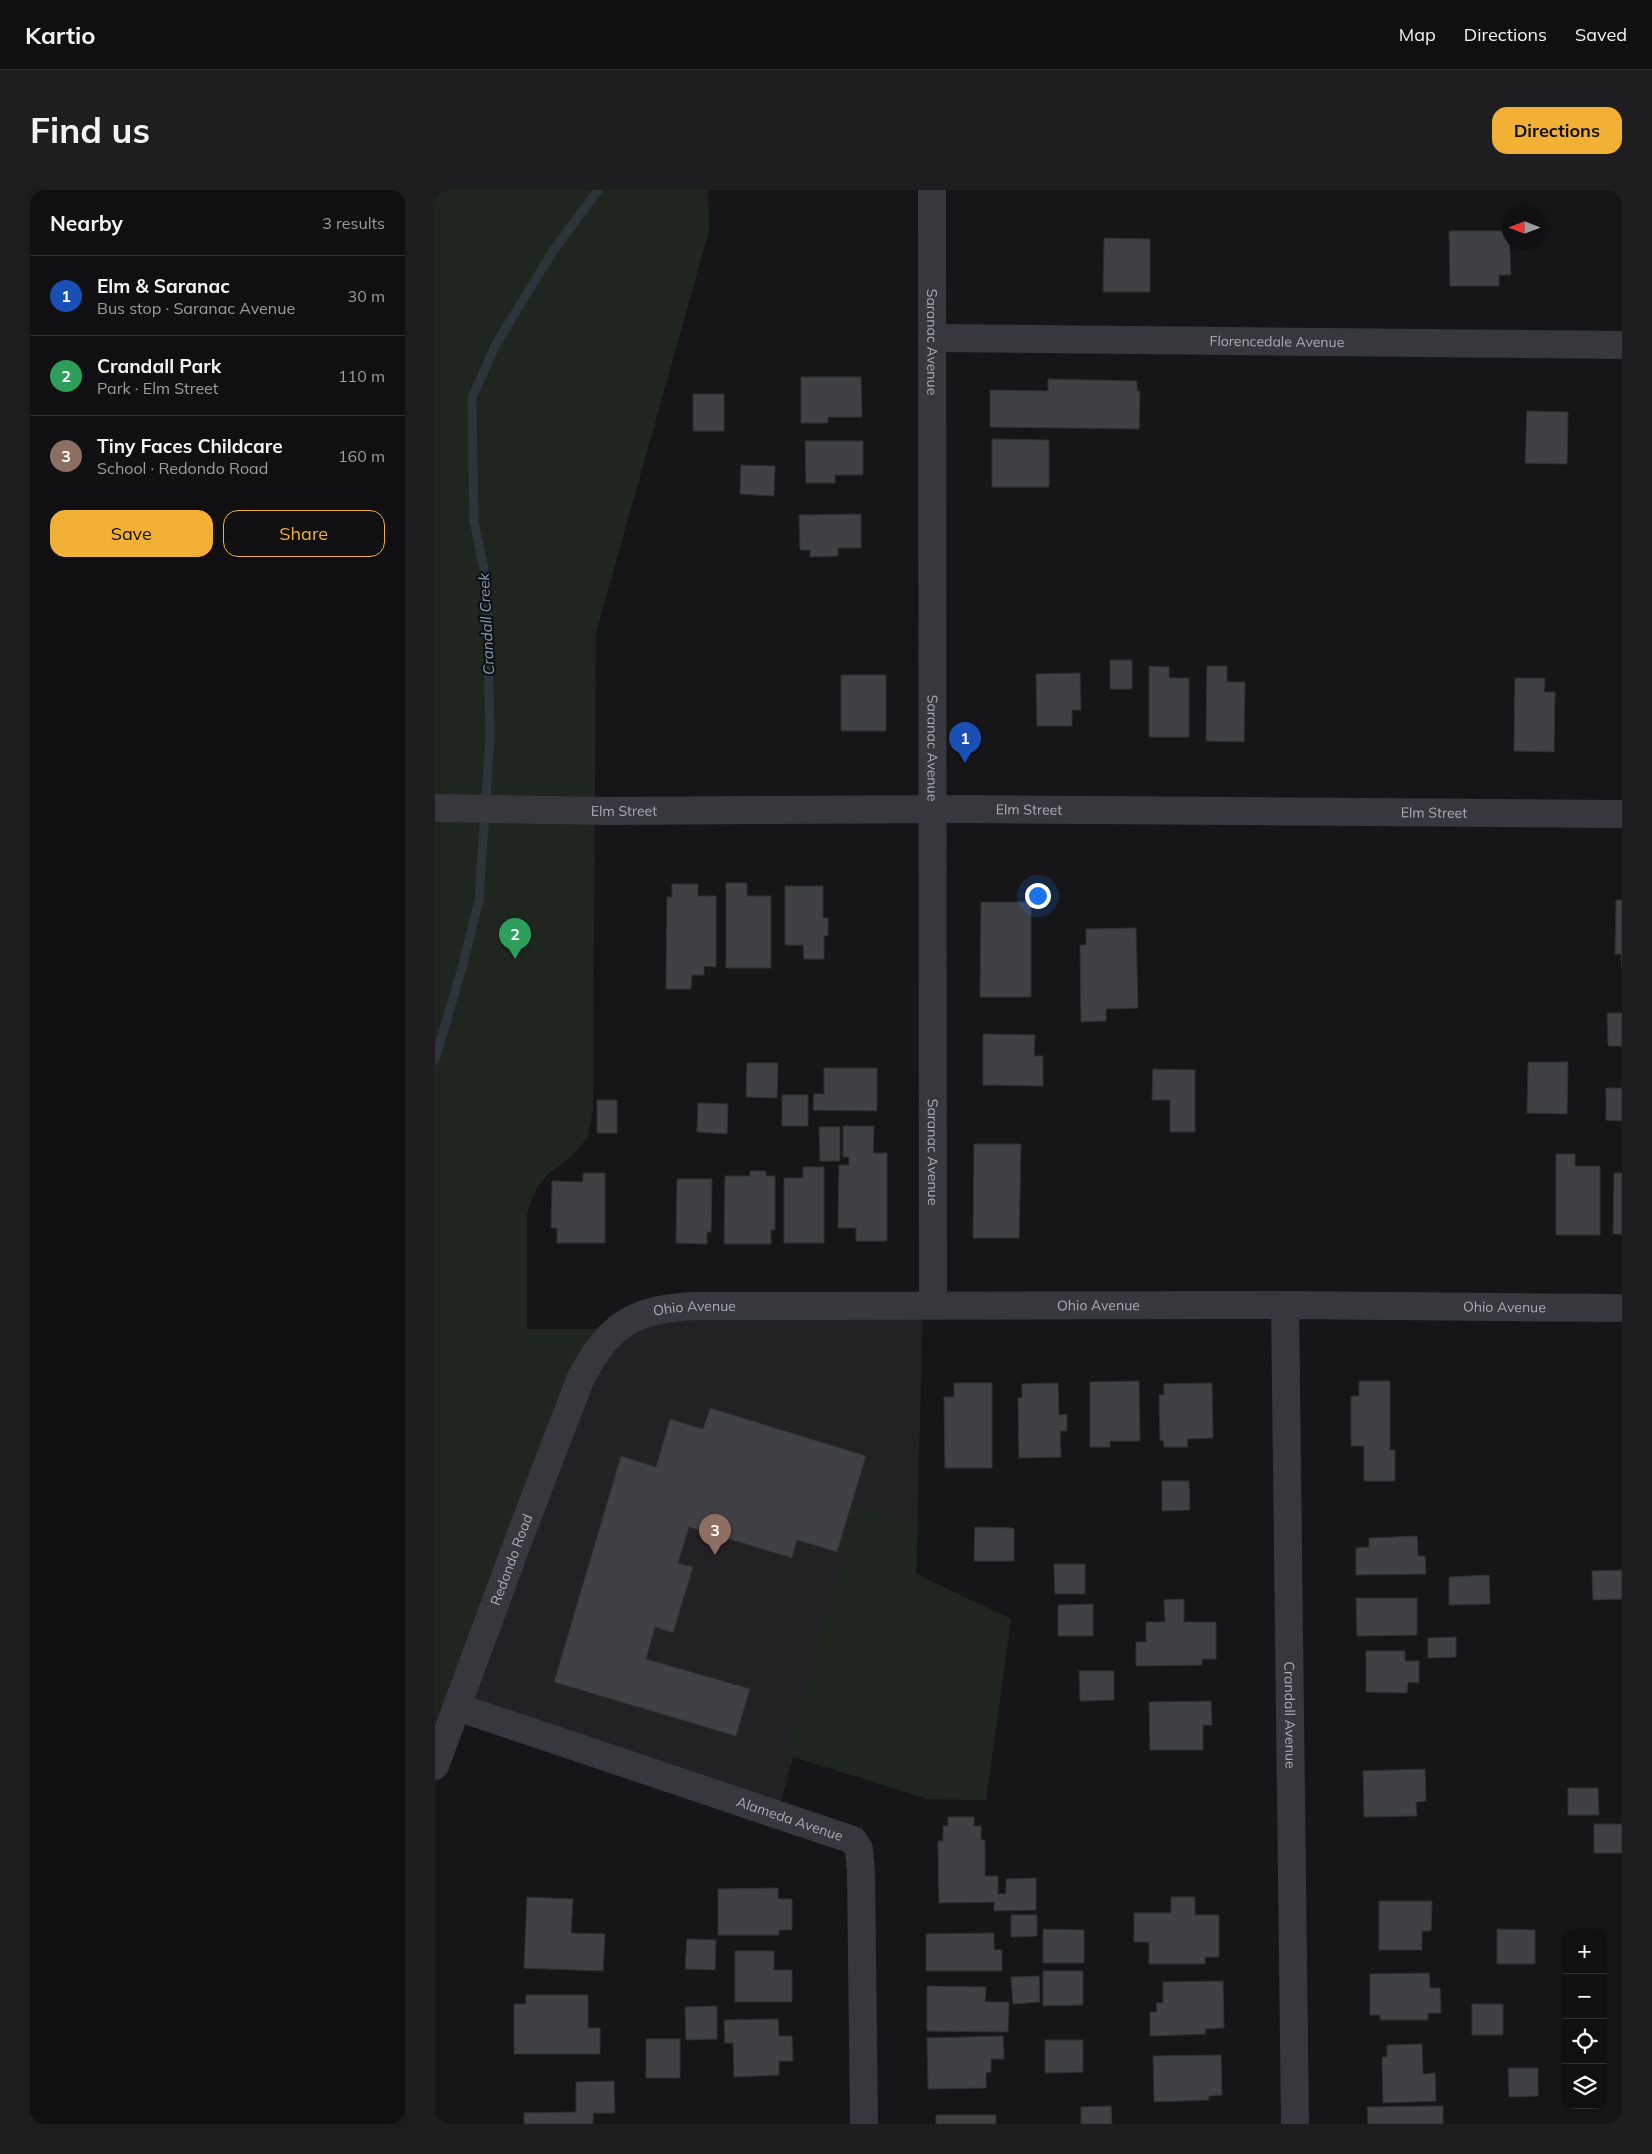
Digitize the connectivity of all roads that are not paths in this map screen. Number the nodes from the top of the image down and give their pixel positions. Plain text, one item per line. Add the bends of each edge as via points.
1 (932, 190) edge
2 (932, 338) junction
3 (1622, 344) edge
4 (435, 808) edge
5 (932, 809) junction
6 (1622, 814) edge
7 (933, 1305) junction
8 (1285, 1305) junction
9 (1622, 1308) edge
10 (592, 1356) joint
11 (457, 1707) junction
12 (435, 1766) edge
13 (864, 2124) edge
14 (1295, 2124) edge

1 - 2 street, Saranac Avenue
2 - 3 street, Florencedale Avenue
2 - 5 street, Saranac Avenue
4 - 5 street, Elm Street via 606,811
5 - 6 street, Elm Street
5 - 7 street, Saranac Avenue
7 - 8 street, Ohio Avenue
7 - 10 street, Ohio Avenue via 659,1309 638,1315 616,1329
8 - 9 street, Ohio Avenue
8 - 14 street, Crandall Avenue
10 - 11 street, Redondo Road via 579,1380
11 - 12 street, Redondo Road
11 - 13 street, Alameda Avenue via 853,1840 859,1849 861,1872

